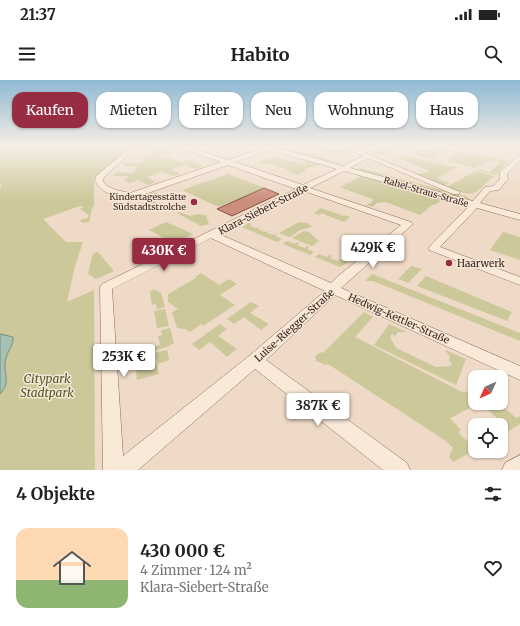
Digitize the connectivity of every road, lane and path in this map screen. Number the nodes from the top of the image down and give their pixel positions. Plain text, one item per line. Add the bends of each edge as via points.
1 (114, 164) edge
2 (222, 164) edge
3 (235, 164) edge
4 (342, 164) edge
5 (343, 164) edge
6 (352, 164) edge
7 (387, 164) edge
8 (515, 164) edge
9 (349, 166) junction
10 (305, 188) junction
11 (448, 190) junction
12 (476, 202) junction
13 (520, 212) edge
14 (520, 217) edge
15 (212, 235) junction
16 (520, 281) edge
17 (334, 289) junction
18 (255, 360) junction
19 (520, 373) edge
20 (520, 465) edge
21 (112, 470) edge
22 (122, 470) edge
23 (400, 470) edge
24 (512, 470) edge

1 - 2 street via 99,178 99,183 123,196
3 - 10 street, Luise-Riegger-Straße
4 - 9 street, Rahel-Straus-Straße
5 - 9 street, Rahel-Straus-Straße
6 - 9 street, Klara-Siebert-Straße
7 - 11 street
8 - 12 street via 503,174 504,180 496,188 488,189
9 - 10 street, Klara-Siebert-Straße
9 - 11 street, Rahel-Straus-Straße
9 - 12 street, Rahel-Straus-Straße
10 - 15 street, Klara-Siebert-Straße
10 - 17 street, Luise-Riegger-Straße via 408,224 341,280
11 - 12 street
12 - 13 street
12 - 14 street
12 - 16 street via 433,248
15 - 17 street, Hedwig-Kettler-Straße
15 - 21 street, Klara-Siebert-Straße via 106,287
17 - 18 street, Luise-Riegger-Straße
17 - 19 street, Hedwig-Kettler-Straße
18 - 22 street, Luise-Riegger-Straße
18 - 23 street
20 - 24 street

